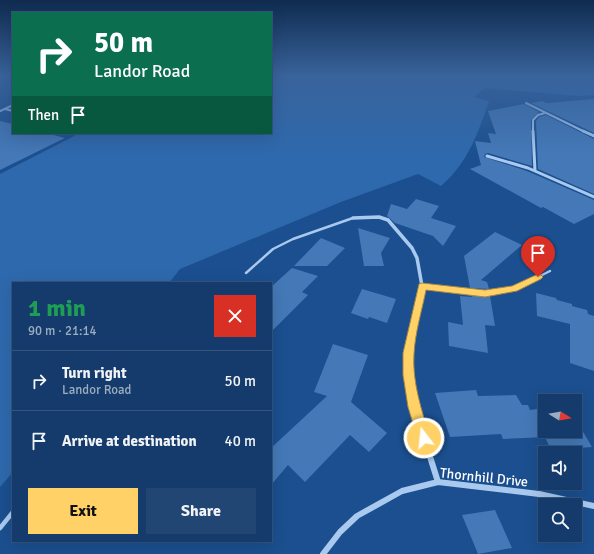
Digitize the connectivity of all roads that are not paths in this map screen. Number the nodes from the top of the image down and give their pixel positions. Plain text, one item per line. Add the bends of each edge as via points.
1 (526, 103) dead end
2 (12, 106) edge
3 (5, 109) junction
4 (0, 111) edge
5 (12, 111) edge
6 (546, 113) junction
7 (594, 136) edge
8 (487, 156) dead end
9 (535, 171) junction
10 (594, 193) edge
11 (589, 195) junction
12 (594, 197) edge
13 (353, 218) joint
14 (550, 271) dead end
15 (246, 273) dead end
16 (422, 286) junction
17 (438, 482) junction
18 (594, 506) edge
19 (12, 513) edge
20 (0, 528) edge
21 (323, 554) edge

1 - 6 street
2 - 3 street
3 - 4 street
3 - 5 street
6 - 7 street
6 - 9 street via 538,115 533,120
8 - 9 street
9 - 11 street
10 - 11 street
11 - 12 street
13 - 15 lane via 293,239 273,249
13 - 16 street via 379,217 393,224 417,258
14 - 16 lane via 514,289 485,293
16 - 17 street via 408,353 409,375 414,407
17 - 18 street, Thornhill Drive via 539,494
17 - 21 street, Thornhill Drive via 402,491 357,516 340,532
19 - 20 lane

